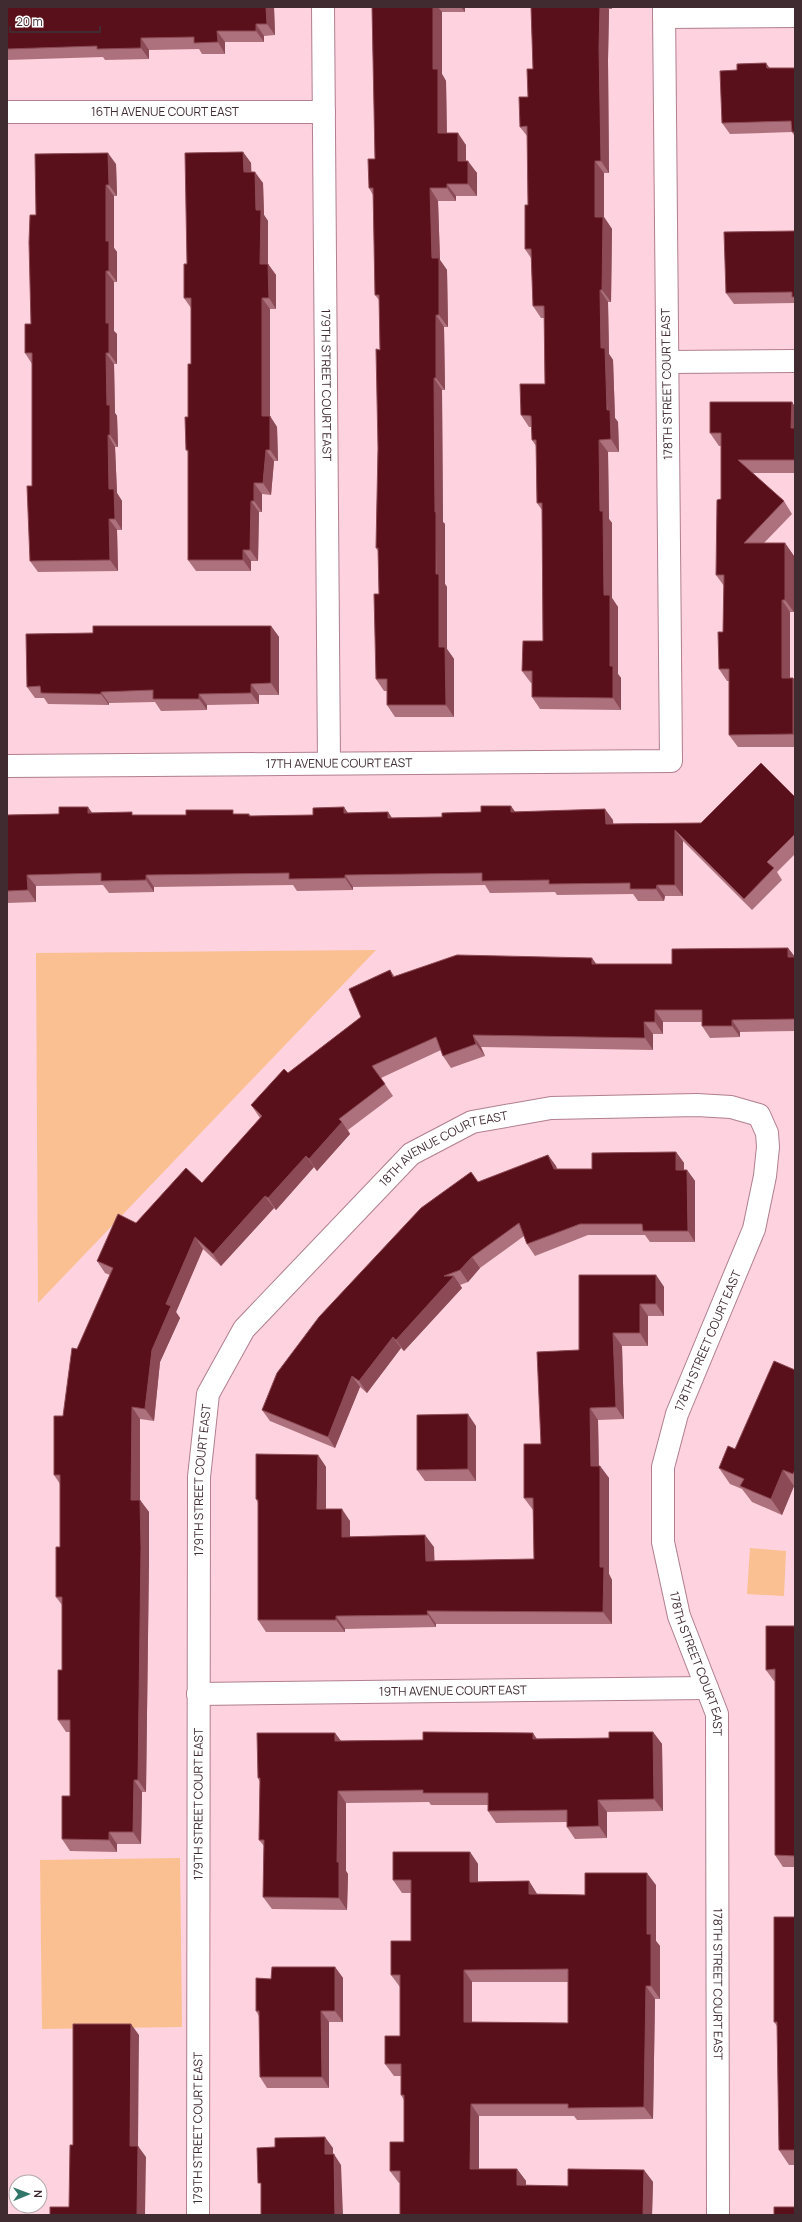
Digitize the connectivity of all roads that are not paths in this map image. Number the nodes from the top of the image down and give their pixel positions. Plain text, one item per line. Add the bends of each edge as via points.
1 (323, 7) edge
2 (664, 12) edge
3 (795, 16) edge
4 (7, 112) edge
5 (324, 112) junction
6 (795, 361) edge
7 (668, 362) junction
8 (671, 761) joint
9 (329, 763) junction
10 (7, 766) edge
11 (767, 1133) joint
12 (208, 1394) joint
13 (707, 1688) junction
14 (198, 1694) junction
15 (198, 2215) edge
16 (718, 2215) edge

1 - 5 street, 179TH STREET COURT EAST
2 - 3 street
2 - 7 street, 178TH STREET COURT EAST
4 - 5 street, 16TH AVENUE COURT EAST
5 - 9 street, 179TH STREET COURT EAST
6 - 7 street
7 - 8 street, 178TH STREET COURT EAST
8 - 9 street, 17TH AVENUE COURT EAST
9 - 10 street, 17TH AVENUE COURT EAST
11 - 12 street, 18TH AVENUE COURT EAST via 759,1115 731,1107 697,1105 551,1108 472,1122 411,1154 244,1329
11 - 13 street, 178TH STREET COURT EAST via 765,1176 754,1229 677,1414 663,1467 663,1542 679,1616
12 - 14 street, 179TH STREET COURT EAST via 199,1477
13 - 14 street, 19TH AVENUE COURT EAST
13 - 16 street, 178TH STREET COURT EAST via 717,1714
14 - 15 street, 179TH STREET COURT EAST

